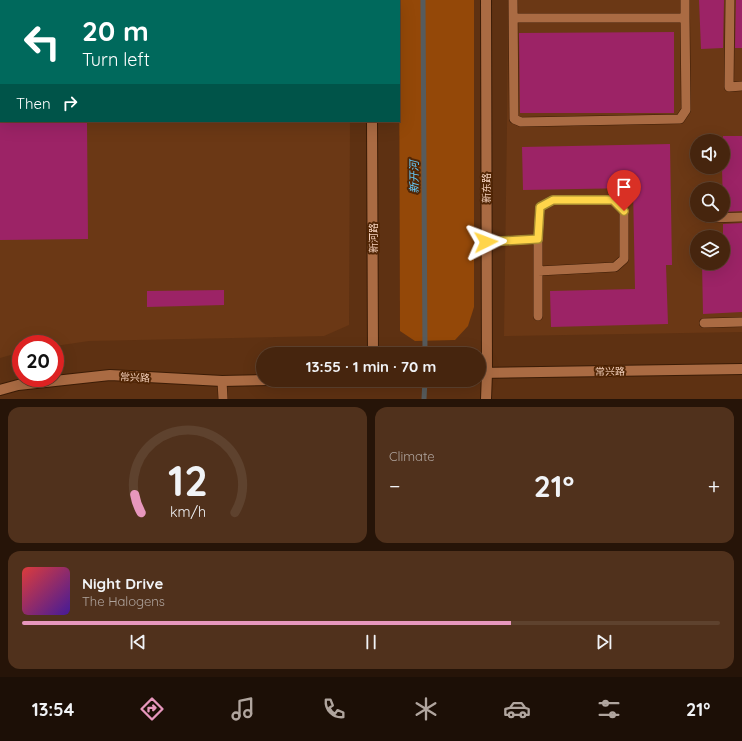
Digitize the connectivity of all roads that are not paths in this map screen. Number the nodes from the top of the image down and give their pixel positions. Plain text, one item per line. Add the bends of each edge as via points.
1 (486, 0) edge
2 (514, 0) edge
3 (685, 0) edge
4 (730, 0) edge
5 (514, 18) junction
6 (685, 18) junction
7 (742, 86) edge
8 (372, 122) edge
9 (730, 217) edge
10 (742, 217) edge
11 (538, 239) junction
12 (486, 242) junction
13 (538, 271) junction
14 (538, 316) dead end
15 (742, 322) edge
16 (704, 323) dead end
17 (374, 347) edge
18 (484, 347) edge
19 (742, 369) edge
20 (486, 373) edge
21 (256, 380) edge
22 (222, 381) junction
23 (485, 387) edge
24 (0, 390) edge
25 (223, 399) edge
26 (486, 399) edge

1 - 12 street, 新东路
2 - 5 lane
3 - 6 lane
4 - 7 lane via 729,87
5 - 6 lane
5 - 6 lane via 514,119 521,122 680,119 686,110
8 - 17 street, 新河路
9 - 10 lane
11 - 12 lane
11 - 13 lane
11 - 13 lane via 540,207 553,200 613,200 624,211 624,259 615,267
12 - 18 street, 新东路
13 - 14 lane
15 - 16 lane
19 - 20 street, 常兴路
21 - 22 street, 常兴路
22 - 24 street, 常兴路 via 110,376 18,384
22 - 25 lane
23 - 26 street, 新东路

